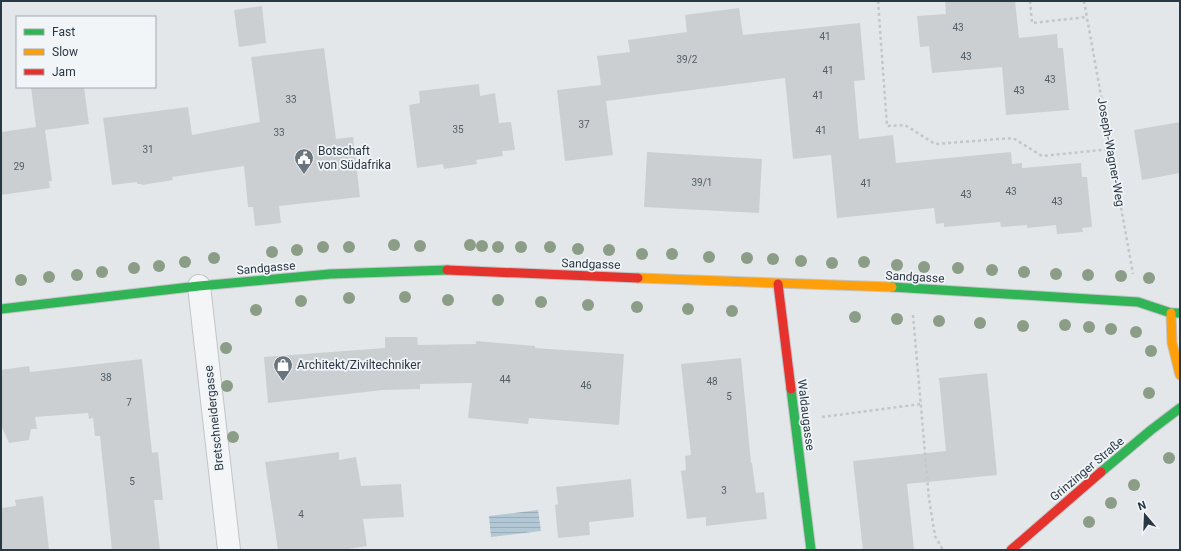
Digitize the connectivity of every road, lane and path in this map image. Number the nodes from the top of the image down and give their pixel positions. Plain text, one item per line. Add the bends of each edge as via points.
1 (878, 1) edge
2 (1030, 1) edge
3 (1084, 1) edge
4 (1087, 17) junction
5 (1111, 149) junction
6 (778, 284) junction
7 (199, 286) junction
8 (911, 288) junction
9 (1138, 302) junction
10 (1, 309) edge
11 (1176, 313) edge
12 (1180, 375) edge
13 (921, 404) junction
14 (1180, 408) edge
15 (794, 421) junction
16 (229, 550) edge
17 (810, 550) edge
18 (942, 550) edge
19 (1011, 550) edge

1 - 5 path via 888,126 905,125 935,144 1013,138 1042,156
2 - 4 path via 1032,23
3 - 4 path, Joseph-Wagner-Weg
4 - 5 path, Joseph-Wagner-Weg
5 - 9 path, Joseph-Wagner-Weg
6 - 7 street, Sandgasse via 436,270 330,274
6 - 8 street, Sandgasse
6 - 15 street, Waldaugasse
7 - 10 street, Sandgasse
7 - 16 street, Bretschneidergasse
8 - 9 street, Sandgasse
8 - 13 path
9 - 11 street, Sandgasse
11 - 12 street via 1172,343
13 - 15 path
13 - 18 path via 929,499 935,536
14 - 19 street, Grinzinger Straße
15 - 17 street, Waldaugasse

